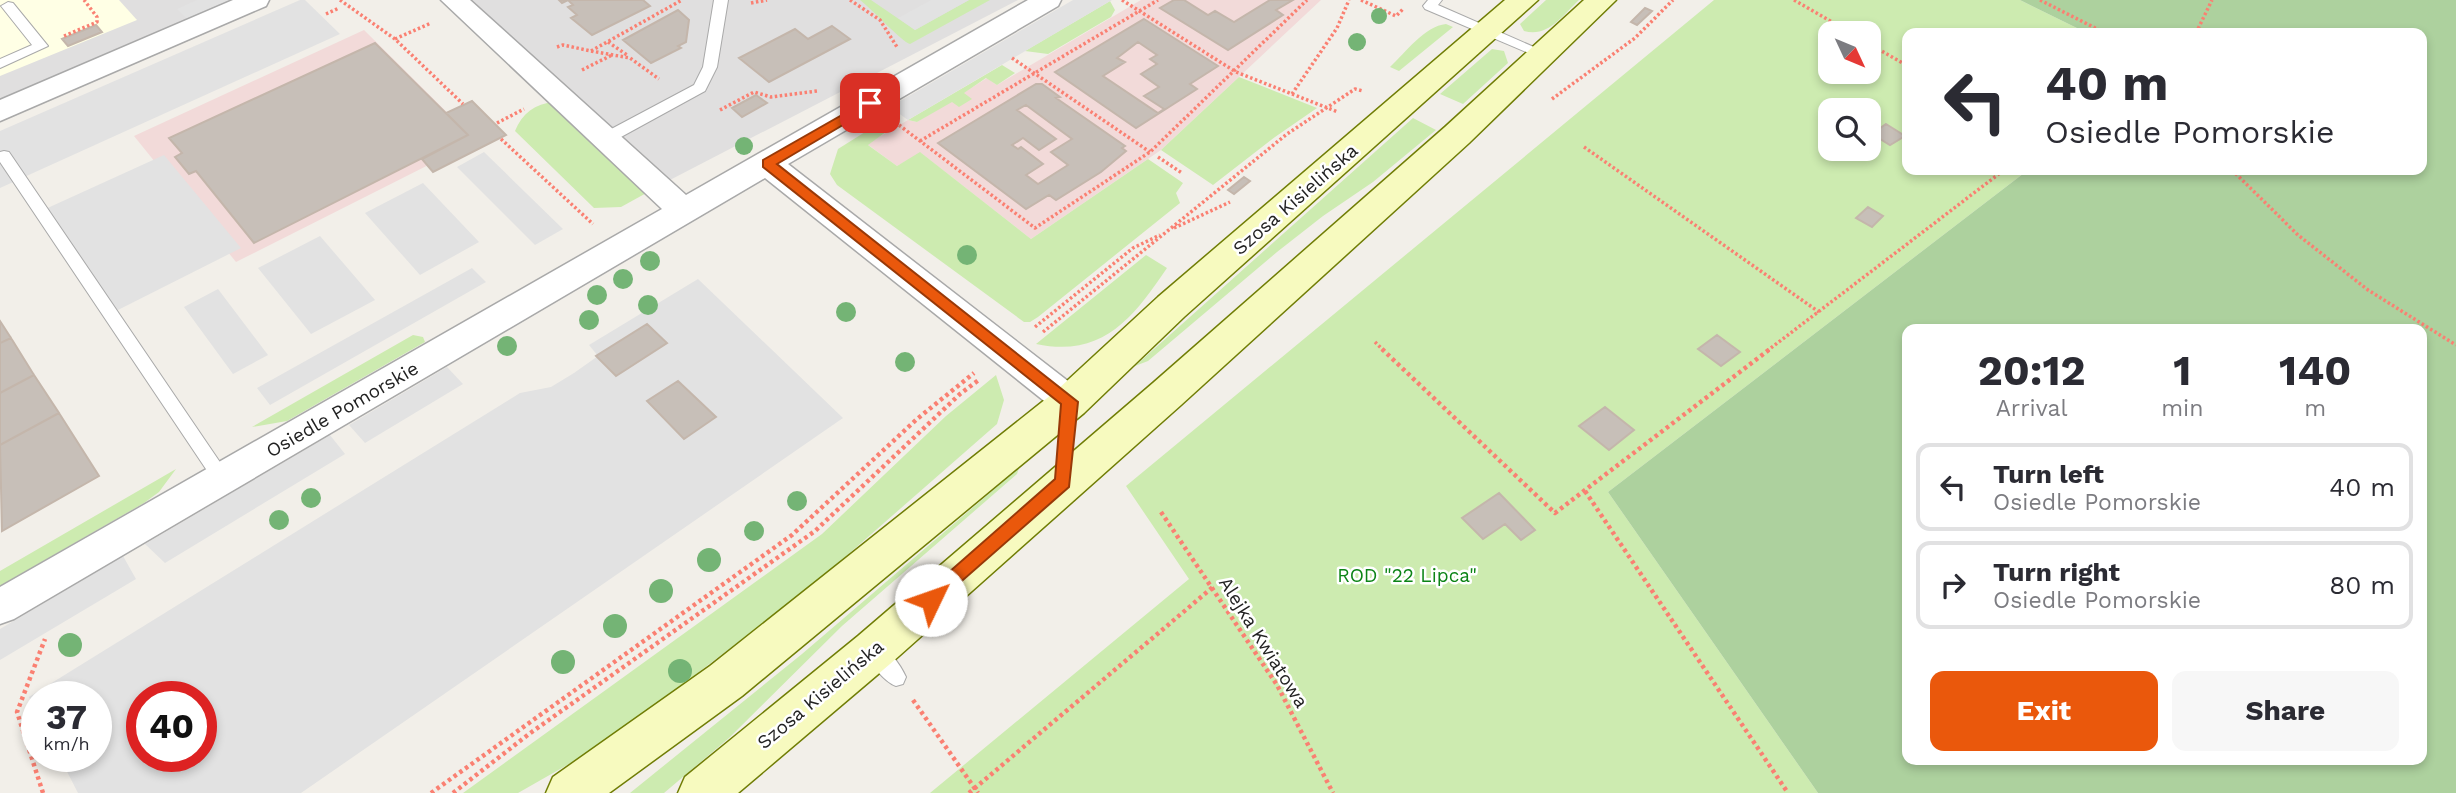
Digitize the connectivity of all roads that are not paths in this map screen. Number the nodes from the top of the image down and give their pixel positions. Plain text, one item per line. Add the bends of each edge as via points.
1 (256, 0) edge
2 (454, 0) edge
3 (721, 0) edge
4 (1048, 0) edge
5 (1435, 0) edge
6 (1523, 0) edge
7 (1601, 0) edge
8 (8, 6) dead end
9 (1489, 30) junction
10 (1543, 54) junction
11 (0, 64) edge
12 (0, 111) edge
13 (605, 139) junction
14 (4, 156) dead end
15 (767, 163) junction
16 (682, 210) junction
17 (1167, 394) junction
18 (1070, 402) junction
19 (222, 479) junction
20 (1063, 482) junction
21 (0, 607) edge
22 (570, 793) edge
23 (702, 793) edge

1 - 12 street
2 - 13 street
3 - 13 lane via 710,67 700,88
4 - 15 street, Osiedle Pomorskie
5 - 9 lane via 1430,6
6 - 9 street, Szosa Kisielińska
7 - 10 street, Szosa Kisielińska
8 - 11 lane via 41,46
9 - 10 lane
9 - 18 street, Szosa Kisielińska via 1171,307
10 - 17 street, Szosa Kisielińska
13 - 16 street
14 - 19 lane
15 - 16 street, Osiedle Pomorskie
15 - 18 street
16 - 19 street, Osiedle Pomorskie
17 - 18 street
17 - 20 street, Szosa Kisielińska
18 - 20 street
18 - 22 street, Szosa Kisielińska via 726,681
19 - 21 street, Osiedle Pomorskie
20 - 23 street, Szosa Kisielińska via 885,664

